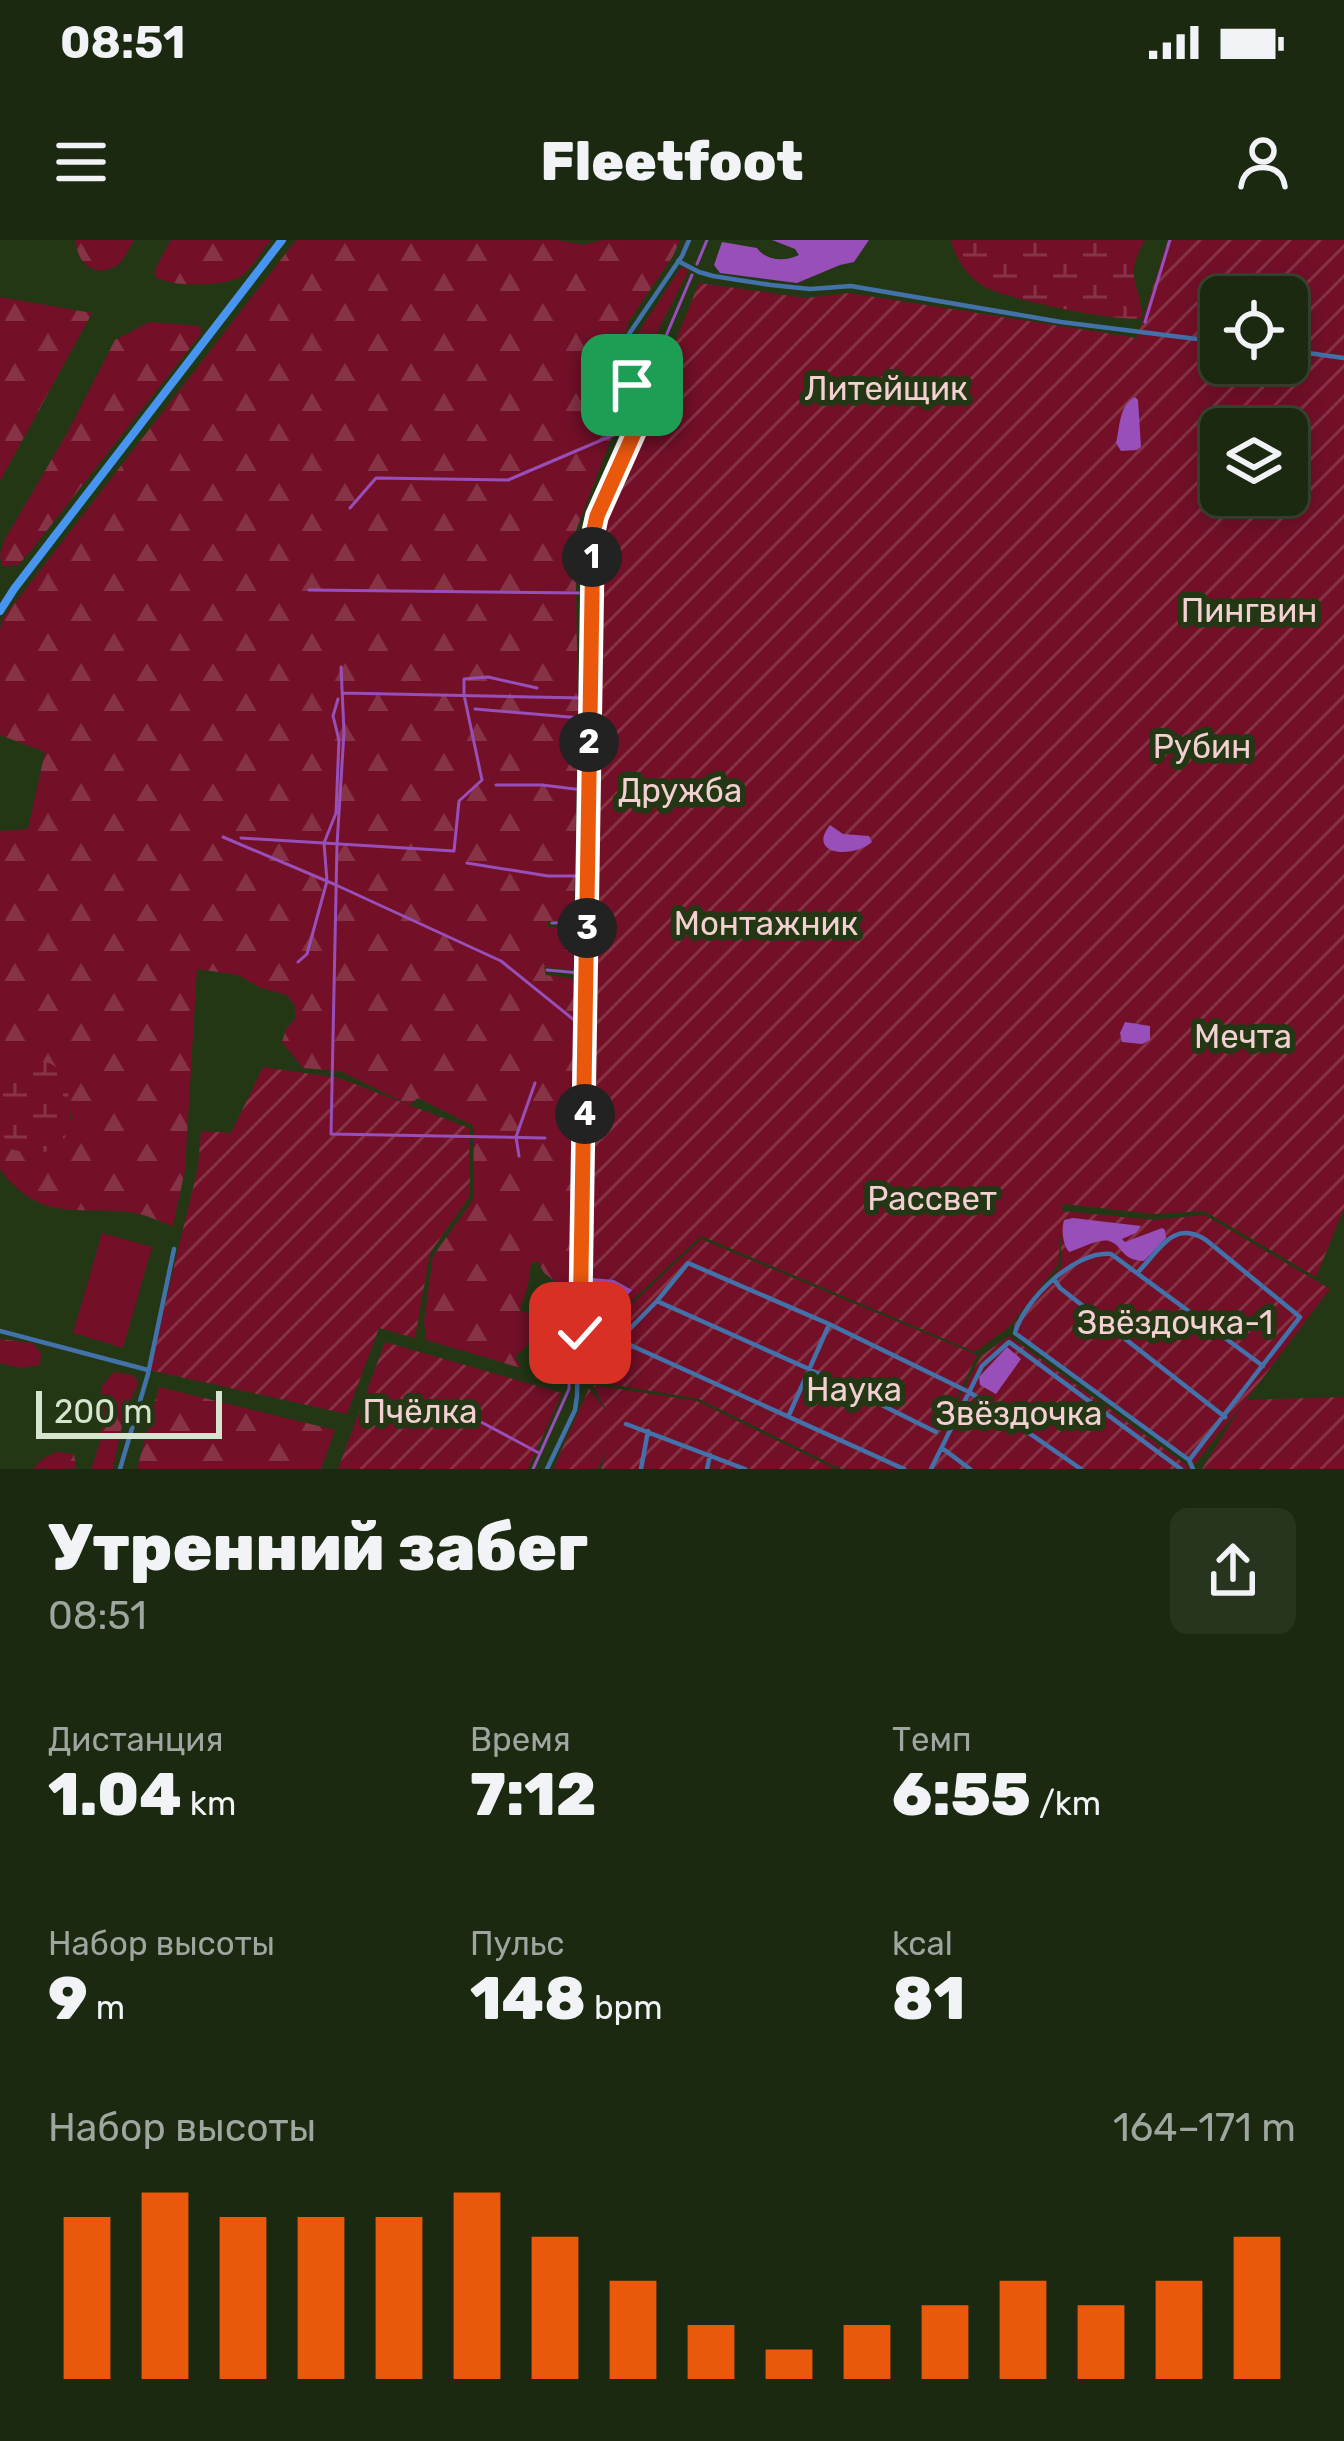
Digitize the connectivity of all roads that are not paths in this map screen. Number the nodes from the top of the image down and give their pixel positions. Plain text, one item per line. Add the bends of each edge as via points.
1 (281, 240) edge
2 (689, 240) edge
3 (678, 261) junction
4 (1200, 339) edge
5 (1308, 353) edge
6 (1344, 358) edge
7 (0, 611) edge
8 (174, 1249) dead end
9 (1138, 1272) junction
10 (1054, 1279) junction
11 (657, 1301) junction
12 (829, 1324) junction
13 (0, 1330) edge
14 (580, 1333) junction
15 (619, 1340) junction
16 (1263, 1366) junction
17 (809, 1369) junction
18 (148, 1370) junction
19 (971, 1393) junction
20 (789, 1415) junction
21 (1225, 1417) junction
22 (626, 1424) dead end
23 (648, 1431) junction
24 (936, 1432) dead end
25 (942, 1448) junction
26 (710, 1455) junction
27 (1189, 1460) junction
28 (120, 1469) edge
29 (548, 1469) edge
30 (641, 1469) edge
31 (707, 1469) edge
32 (745, 1469) edge
33 (904, 1469) edge
34 (931, 1469) edge
35 (970, 1469) edge
36 (1081, 1469) edge
37 (1181, 1469) edge
38 (1192, 1469) edge

1 - 7 street
2 - 3 street
3 - 4 street via 771,285 851,286
3 - 14 street via 629,334 632,385 644,411 593,529
5 - 6 street
8 - 18 street
9 - 10 street via 1100,1253
9 - 16 street
9 - 16 street via 1176,1233 1206,1240 1300,1317
10 - 21 street
10 - 27 street via 1015,1334
11 - 12 street via 688,1263
11 - 15 street
11 - 17 street
12 - 17 street
12 - 19 street
13 - 18 street
14 - 15 street
14 - 29 street via 575,1409
15 - 20 street
16 - 21 street
17 - 20 street
17 - 24 street
18 - 28 street
19 - 25 street
19 - 36 street
19 - 37 street via 982,1366 1009,1342
20 - 33 street
21 - 27 street
22 - 23 street
23 - 26 street
23 - 30 street
25 - 34 street
25 - 35 street
26 - 31 street
26 - 32 street
27 - 38 street

